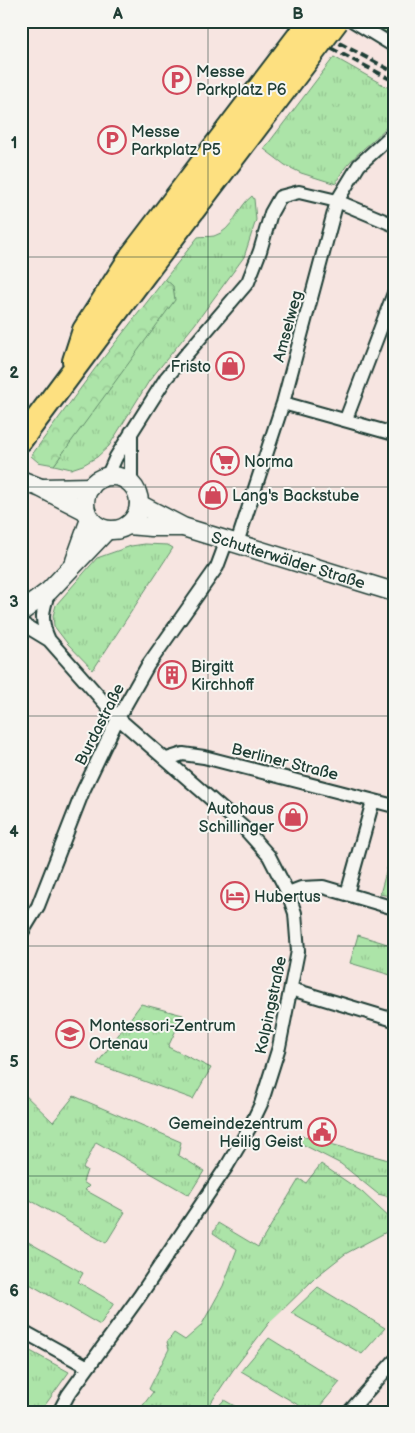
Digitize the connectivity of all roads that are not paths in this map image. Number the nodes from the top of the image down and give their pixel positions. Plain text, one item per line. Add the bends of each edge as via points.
1 (310, 21) edge
2 (336, 21) edge
3 (354, 21) edge
4 (394, 46) edge
5 (394, 133) edge
6 (336, 201) junction
7 (394, 225) edge
8 (140, 263) junction
9 (394, 294) edge
10 (283, 403) junction
11 (346, 419) junction
12 (131, 432) junction
13 (394, 434) edge
14 (22, 439) edge
15 (107, 477) junction
16 (21, 480) edge
17 (132, 485) junction
18 (91, 486) junction
19 (41, 488) junction
20 (139, 504) junction
21 (88, 515) junction
22 (128, 524) junction
23 (183, 527) junction
24 (107, 530) junction
25 (232, 542) junction
26 (74, 564) junction
27 (49, 592) junction
28 (394, 592) edge
29 (21, 612) edge
30 (21, 623) edge
31 (49, 640) junction
32 (118, 718) junction
33 (167, 759) junction
34 (373, 801) junction
35 (394, 806) edge
36 (288, 893) junction
37 (347, 894) junction
38 (394, 908) edge
39 (21, 934) edge
40 (291, 988) junction
41 (394, 1020) edge
42 (21, 1330) edge
43 (394, 1361) edge
44 (88, 1368) junction
45 (58, 1412) edge
46 (349, 1412) edge

1 - 8 highway, bridge
2 - 8 highway, bridge
3 - 4 street
5 - 6 street, Amselweg via 359,165
6 - 7 street
6 - 10 street, Amselweg
6 - 12 street via 299,192 280,197 271,212 248,282 166,378
8 - 14 highway via 84,330 68,378
9 - 11 street
10 - 11 street
10 - 25 street, Amselweg
11 - 13 street
12 - 15 street
12 - 17 street
15 - 17 main road via 116,477
15 - 18 main road
16 - 19 main road
17 - 20 main road
18 - 19 main road
18 - 21 main road via 85,503
19 - 21 main road
20 - 22 main road via 136,516
20 - 23 main road, Schutterwälder Straße
21 - 24 main road via 97,526
21 - 26 main road
22 - 23 main road, Schutterwälder Straße
22 - 24 main road via 121,529
23 - 25 main road, Schutterwälder Straße
24 - 26 main road
25 - 28 main road, Schutterwälder Straße
25 - 32 street, Burdastraße via 148,666
26 - 27 main road
27 - 29 main road
27 - 31 street, Kolpingstraße via 42,625
30 - 31 street, Kolpingstraße
31 - 32 street, Kolpingstraße
32 - 33 street, Kolpingstraße
32 - 39 street, Burdastraße via 83,791 38,906
33 - 34 street, Berliner Straße via 184,754 204,757
33 - 36 street, Kolpingstraße via 243,827 269,856
34 - 35 street, Berliner Straße
34 - 37 street
36 - 37 street via 311,886
36 - 40 street, Kolpingstraße via 295,913 298,951
37 - 38 street
40 - 41 street
40 - 44 street, Kolpingstraße via 280,1047 251,1125 180,1236
42 - 44 street
43 - 46 street
44 - 45 street, Kolpingstraße

